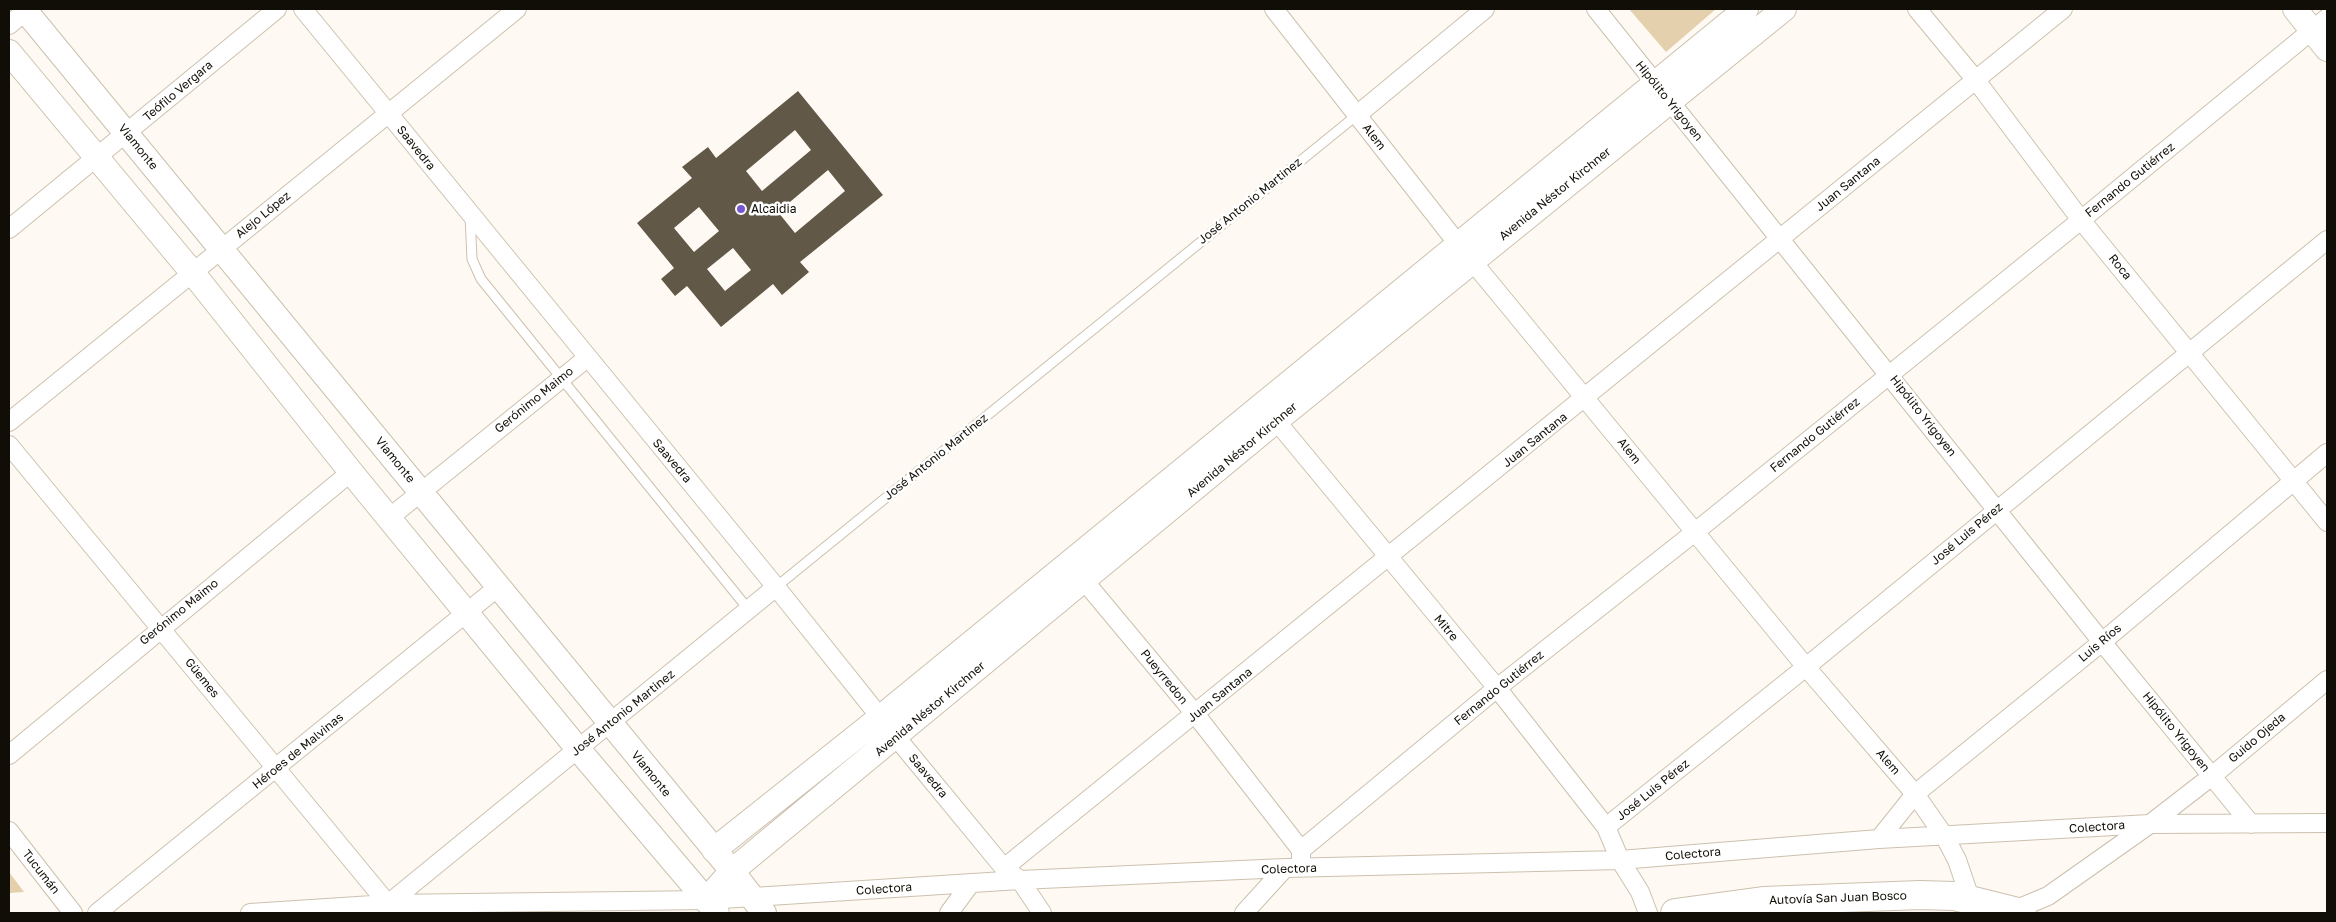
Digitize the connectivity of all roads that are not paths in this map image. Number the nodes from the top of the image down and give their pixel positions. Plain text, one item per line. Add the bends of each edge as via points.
1 (277, 9) edge
2 (303, 9) edge
3 (517, 9) edge
4 (1274, 9) edge
5 (1485, 9) edge
6 (1596, 9) edge
7 (1746, 9) edge
8 (1784, 9) edge
9 (1917, 9) edge
10 (2063, 9) edge
11 (2295, 9) edge
12 (22, 13) edge
13 (2320, 24) edge
14 (2327, 49) edge
15 (9, 52) edge
16 (1975, 79) junction
17 (1662, 92) junction
18 (387, 114) junction
19 (1357, 115) junction
20 (127, 133) junction
21 (97, 158) junction
22 (470, 215) junction
23 (2082, 220) junction
24 (9, 230) edge
25 (1780, 240) junction
26 (2327, 240) edge
27 (221, 249) junction
28 (1466, 252) junction
29 (192, 272) junction
30 (2190, 352) junction
31 (587, 358) junction
32 (1890, 374) junction
33 (561, 378) junction
34 (1585, 398) junction
35 (1261, 404) junction
36 (1277, 420) junction
37 (9, 422) edge
38 (9, 445) edge
39 (2327, 453) edge
40 (351, 472) junction
41 (2294, 480) junction
42 (421, 492) junction
43 (1997, 509) junction
44 (389, 518) junction
45 (2327, 522) edge
46 (1695, 532) junction
47 (1388, 558) junction
48 (1076, 572) junction
49 (498, 587) junction
50 (776, 587) junction
51 (749, 610) junction
52 (467, 613) junction
53 (161, 627) junction
54 (2102, 642) junction
55 (1806, 667) junction
56 (2327, 680) edge
57 (1497, 688) junction
58 (1196, 715) junction
59 (881, 717) junction
60 (610, 723) junction
61 (896, 737) junction
62 (578, 749) junction
63 (9, 755) edge
64 (275, 769) junction
65 (2212, 776) junction
66 (1915, 794) junction
67 (2327, 823) edge
68 (2150, 824) junction
69 (2251, 824) junction
70 (1606, 827) junction
71 (9, 831) edge
72 (1945, 837) junction
73 (1879, 839) junction
74 (714, 850) junction
75 (1300, 850) junction
76 (1620, 860) junction
77 (1004, 868) junction
78 (1294, 868) junction
79 (732, 871) junction
80 (1020, 880) junction
81 (971, 883) junction
82 (757, 905) edge
83 (711, 906) edge
84 (1975, 907) edge
85 (390, 909) edge
86 (2017, 912) edge
87 (74, 913) edge
88 (97, 913) edge
89 (250, 913) edge
90 (949, 913) edge
91 (1042, 913) edge
92 (1244, 913) edge
93 (1648, 913) edge
94 (1675, 913) edge

1 - 20 street, Teófilo Vergara
2 - 18 street, Saavedra
3 - 18 street, Alejo López
4 - 19 street, Alem
5 - 19 street, José Antonio Martinez
6 - 17 street, Hipólito Yrigoyen
7 - 17 street, Avenida Néstor Kirchner
8 - 17 street, Avenida Néstor Kirchner
9 - 16 street, Roca
10 - 16 street, Juan Santana
11 - 13 street
12 - 20 street, Viamonte
13 - 14 street
13 - 23 street, Fernando Gutiérrez
15 - 21 street
16 - 23 street, Roca
16 - 25 street, Juan Santana
17 - 25 street, Hipólito Yrigoyen
17 - 28 street, Avenida Néstor Kirchner
18 - 22 street, Saavedra
18 - 27 street, Alejo López
19 - 28 street, Alem
19 - 50 lane, José Antonio Martinez
20 - 21 street, Teófilo Vergara
20 - 27 street, Viamonte
21 - 24 street, Teófilo Vergara
21 - 29 street
22 - 31 street, Saavedra
22 - 33 lane via 472,259 481,279
23 - 30 street, Roca
23 - 32 street, Fernando Gutiérrez
25 - 32 street, Hipólito Yrigoyen
25 - 34 street, Juan Santana
26 - 30 street, José Luis Pérez
27 - 29 street, Alejo López
27 - 42 street, Viamonte
28 - 34 street, Alem
28 - 35 street, Avenida Néstor Kirchner
28 - 36 street, Avenida Néstor Kirchner
29 - 37 street, Alejo López
29 - 40 street
30 - 41 street, Roca
30 - 43 street, José Luis Pérez
31 - 33 street, Gerónimo Maimo
31 - 50 street, Saavedra
32 - 43 street, Hipólito Yrigoyen
32 - 46 street, Fernando Gutiérrez
33 - 42 street, Gerónimo Maimo
33 - 51 lane
34 - 46 street, Alem
34 - 47 street, Juan Santana
35 - 36 street, Mitre
35 - 48 street, Avenida Néstor Kirchner
36 - 47 street, Mitre
36 - 48 street, Avenida Néstor Kirchner
38 - 53 street, Güemes
39 - 41 street, Luis Ríos
40 - 44 street
40 - 53 street, Gerónimo Maimo
41 - 45 street, Roca
41 - 54 street, Luis Ríos
42 - 44 street, Gerónimo Maimo
42 - 49 street, Viamonte
43 - 54 street, Hipólito Yrigoyen
43 - 55 street, José Luis Pérez
44 - 52 street
46 - 55 street, Alem
46 - 57 street, Fernando Gutiérrez
47 - 57 street, Mitre
47 - 58 street, Juan Santana
48 - 58 street, Pueyrredon
48 - 59 street, Avenida Néstor Kirchner
48 - 61 street, Avenida Néstor Kirchner
49 - 52 street, Héroes de Malvinas
49 - 60 street, Viamonte
50 - 51 street, José Antonio Martinez
50 - 59 street, Saavedra
51 - 60 street, José Antonio Martinez
52 - 62 street
52 - 64 street, Héroes de Malvinas
53 - 63 street, Gerónimo Maimo
53 - 64 street, Güemes
54 - 65 street, Hipólito Yrigoyen
54 - 66 street, Luis Ríos
55 - 66 street, Alem
55 - 70 street, José Luis Pérez
56 - 65 street, Guido Ojeda
57 - 70 street, Mitre
57 - 75 street, Fernando Gutiérrez
58 - 75 street, Pueyrredon
58 - 77 street, Juan Santana
59 - 61 street, Saavedra
59 - 74 street, Avenida Néstor Kirchner
60 - 62 street, José Antonio Martinez
60 - 74 street, Viamonte
61 - 77 street, Saavedra
61 - 79 street, Avenida Néstor Kirchner
62 - 83 street
62 - 85 street, José Antonio Martinez
64 - 85 street, Güemes
64 - 88 street, Héroes de Malvinas
65 - 68 street, Guido Ojeda
65 - 69 street, Hipólito Yrigoyen
66 - 72 street, Alem
66 - 73 street, Luis Ríos
67 - 69 street, Colectora
68 - 69 street, Colectora
68 - 72 street, Colectora
68 - 86 street, Guido Ojeda via 2048,896
70 - 76 street, Mitre
71 - 87 street, Tucumán
72 - 73 street, Colectora
72 - 84 street, Alem
73 - 76 street, Colectora
74 - 79 street, Viamonte
75 - 78 street
76 - 78 street, Colectora
76 - 93 street, Mitre via 1640,892
77 - 80 street, Saavedra
78 - 80 street, Colectora
78 - 92 street
79 - 82 street, Viamonte
79 - 83 street, Avenida Néstor Kirchner
80 - 81 street, Colectora
80 - 91 street, Saavedra
81 - 82 street, Colectora
81 - 90 street
82 - 83 street, Colectora
83 - 85 street, Colectora
84 - 86 main road, Autovía San Juan Bosco
84 - 94 main road, Autovía San Juan Bosco via 1954,896 1920,895 1763,900
85 - 89 street, Colectora

